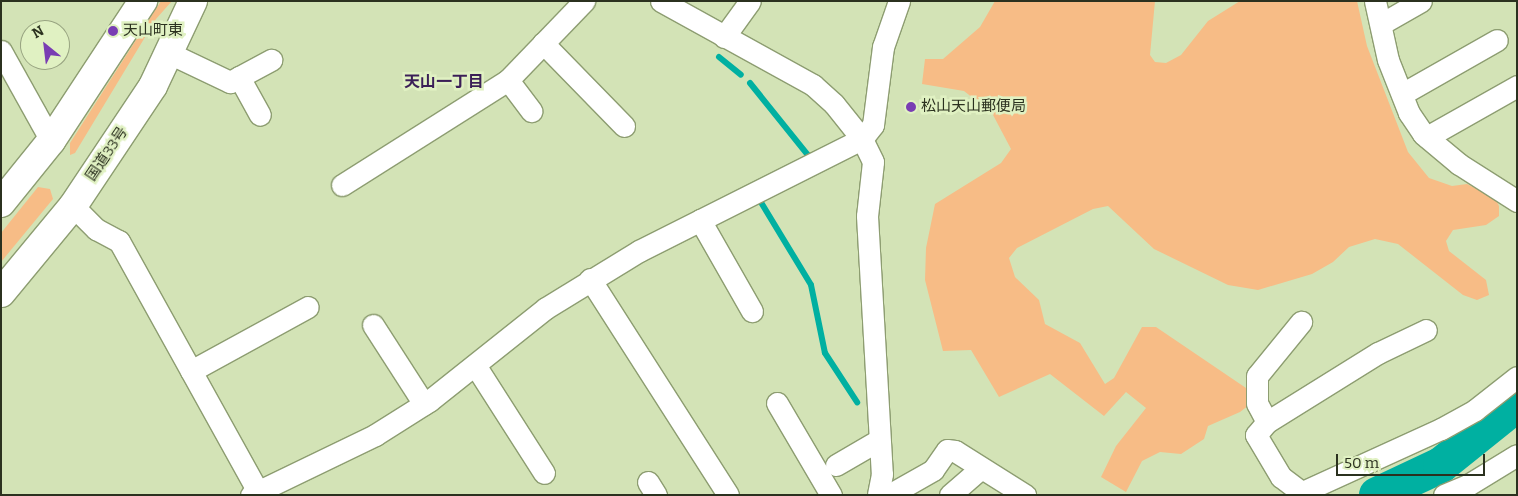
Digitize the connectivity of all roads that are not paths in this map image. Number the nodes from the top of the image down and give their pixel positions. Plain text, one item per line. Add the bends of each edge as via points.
1 (143, 1) edge
2 (193, 1) edge
3 (584, 1) edge
4 (661, 1) edge
5 (750, 1) edge
6 (899, 1) edge
7 (1375, 1) edge
8 (1421, 1) edge
9 (1381, 24) junction
10 (724, 37) junction
11 (1497, 40) dead end
12 (543, 43) junction
13 (1, 51) edge
14 (169, 52) junction
15 (271, 60) dead end
16 (238, 77) junction
17 (508, 80) junction
18 (1517, 86) edge
19 (1402, 94) junction
20 (531, 111) dead end
21 (260, 115) dead end
22 (624, 126) dead end
23 (1427, 137) junction
24 (862, 139) junction
25 (51, 141) junction
26 (342, 185) dead end
27 (1517, 201) edge
28 (1, 203) edge
29 (73, 206) junction
30 (700, 220) junction
31 (590, 280) junction
32 (1, 292) edge
33 (308, 307) dead end
34 (752, 311) dead end
35 (1301, 322) dead end
36 (373, 325) dead end
37 (1426, 330) dead end
38 (475, 365) junction
39 (191, 371) junction
40 (1517, 377) edge
41 (777, 403) dead end
42 (424, 404) junction
43 (1267, 422) junction
44 (879, 440) junction
45 (1517, 455) edge
46 (836, 465) dead end
47 (981, 468) junction
48 (544, 473) dead end
49 (1298, 493) edge
50 (256, 494) edge
51 (1024, 494) edge
52 (728, 495) edge
53 (831, 495) edge
54 (878, 495) edge
55 (889, 495) edge
56 (950, 495) edge
57 (1444, 495) edge

1 - 25 highway
2 - 14 highway, 国道33号
3 - 12 street
4 - 10 street
5 - 10 street
6 - 24 street via 883,47 872,125
7 - 9 street
8 - 9 street
9 - 19 street via 1388,60
10 - 24 street via 813,85 834,104
11 - 19 street
12 - 17 street
12 - 22 street
13 - 25 street
14 - 16 street via 230,82
14 - 29 highway, 国道33号 via 153,86
15 - 16 street
16 - 21 street
17 - 20 street
17 - 26 street
18 - 23 street
19 - 23 street via 1409,113
23 - 27 street via 1459,164
24 - 30 street
24 - 44 street via 873,162 867,216
25 - 28 highway
29 - 32 highway, 国道33号
29 - 39 street via 96,229 119,241
30 - 31 street
30 - 34 street
31 - 38 street via 503,339
31 - 52 street
33 - 39 street
35 - 43 street via 1257,376 1256,403
36 - 42 street
37 - 43 street via 1378,353
38 - 42 street
38 - 48 street
39 - 50 street
40 - 49 street via 1476,410 1441,429
41 - 53 street
42 - 50 street via 366,440
43 - 49 street via 1256,435 1281,477
44 - 46 street
44 - 54 street via 882,474
45 - 57 street via 1468,485
47 - 51 street
47 - 55 street via 947,450 933,470
47 - 56 street

